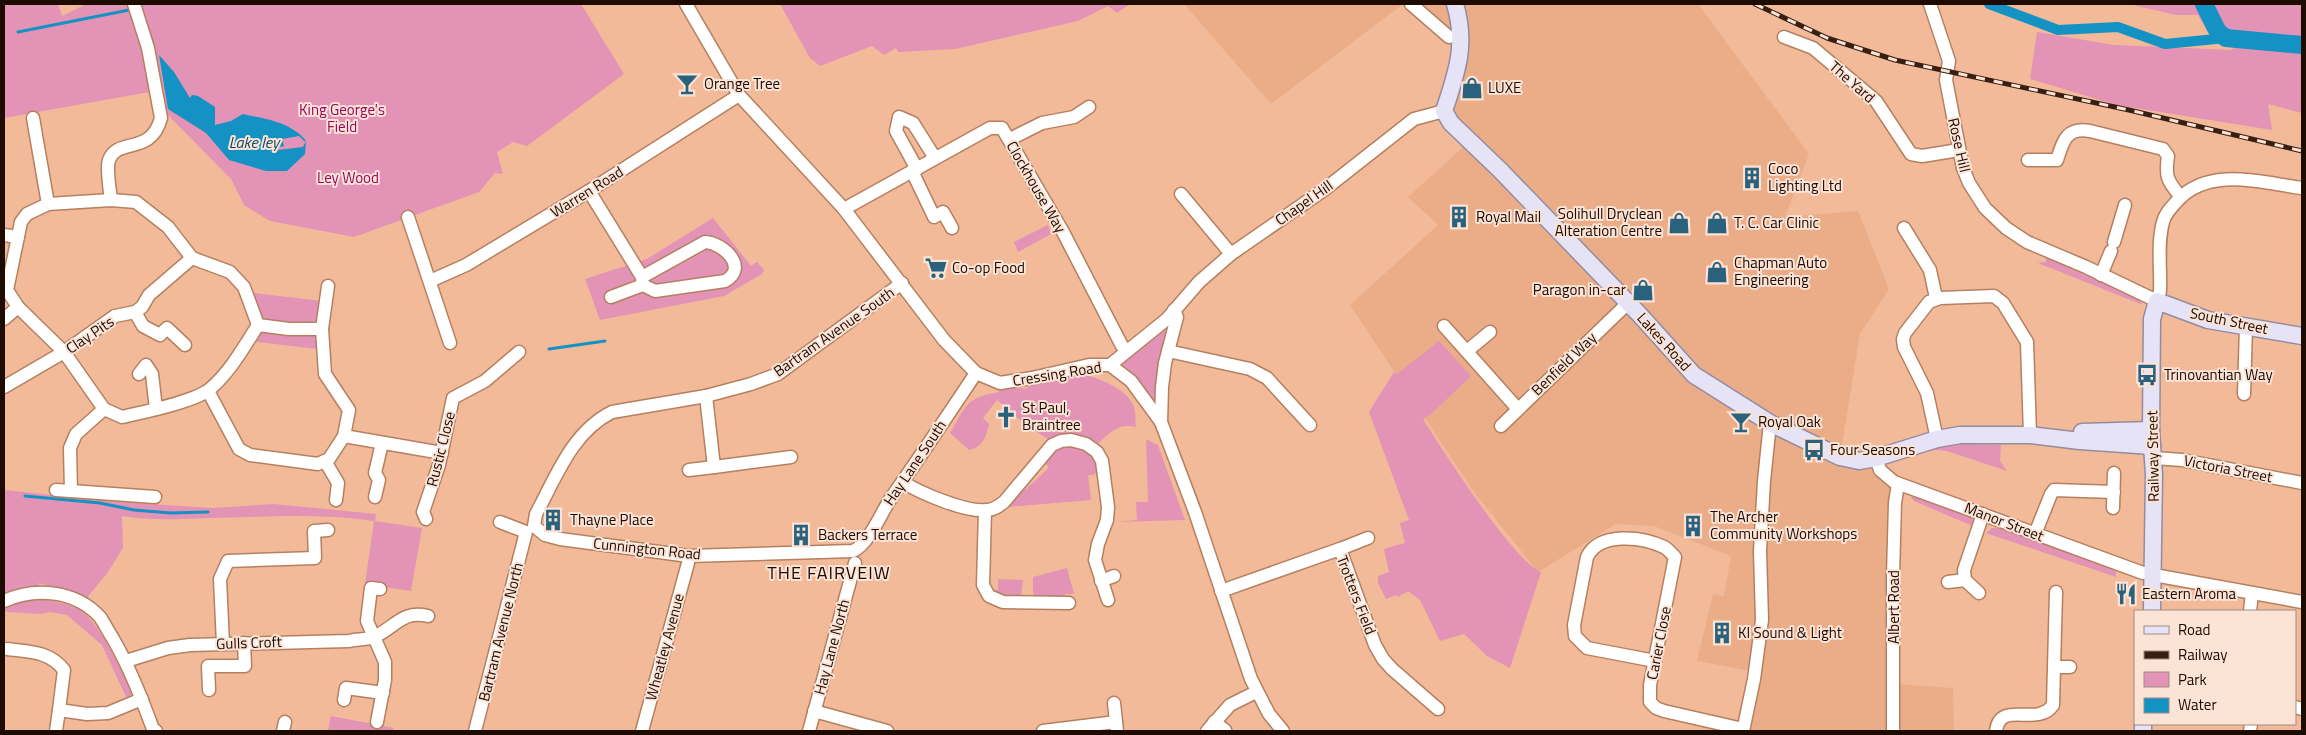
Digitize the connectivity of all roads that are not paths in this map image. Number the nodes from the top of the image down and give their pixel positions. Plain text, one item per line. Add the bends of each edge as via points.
1 (134, 4) edge
2 (686, 4) edge
3 (1411, 4) edge
4 (1455, 4) edge
5 (1930, 4) edge
6 (1449, 37) dead end
7 (1784, 37) dead end
8 (739, 95) junction
9 (1089, 107) dead end
10 (1444, 111) junction
11 (33, 118) dead end
12 (1010, 139) junction
13 (1959, 150) junction
14 (935, 158) junction
15 (2028, 160) dead end
16 (914, 170) junction
17 (2302, 188) edge
18 (589, 192) junction
19 (1182, 194) dead end
20 (2181, 197) junction
21 (111, 200) junction
22 (48, 204) junction
23 (2125, 204) dead end
24 (844, 209) junction
25 (408, 217) dead end
26 (952, 228) dead end
27 (1904, 228) dead end
28 (4, 234) edge
29 (18, 237) junction
30 (1231, 254) junction
31 (192, 258) junction
32 (2101, 275) junction
33 (430, 280) junction
34 (643, 281) junction
35 (902, 283) junction
36 (328, 286) dead end
37 (611, 297) dead end
38 (1936, 298) junction
39 (2156, 301) junction
40 (1628, 303) junction
41 (18, 307) junction
42 (1174, 310) junction
43 (135, 312) junction
44 (4, 319) edge
45 (258, 325) junction
46 (1444, 326) dead end
47 (2246, 326) junction
48 (322, 329) junction
49 (1490, 332) dead end
50 (2302, 336) edge
51 (450, 343) dead end
52 (185, 345) dead end
53 (1127, 350) junction
54 (1467, 351) junction
55 (64, 352) junction
56 (520, 352) dead end
57 (1168, 352) junction
58 (1110, 365) junction
59 (976, 373) junction
60 (139, 374) dead end
61 (4, 387) edge
62 (208, 391) junction
63 (2244, 394) dead end
64 (706, 396) junction
65 (1517, 408) junction
66 (104, 409) junction
67 (156, 409) junction
68 (1161, 422) junction
69 (1770, 423) junction
70 (1310, 425) dead end
71 (1501, 426) dead end
72 (2030, 435) junction
73 (344, 436) junction
74 (1937, 439) junction
75 (382, 443) junction
76 (2152, 444) junction
77 (442, 453) junction
78 (791, 457) dead end
79 (1876, 458) junction
80 (325, 461) junction
81 (714, 467) junction
82 (690, 470) dead end
83 (2114, 473) dead end
84 (903, 482) junction
85 (2302, 483) edge
86 (1898, 484) junction
87 (56, 490) dead end
88 (71, 491) junction
89 (2114, 492) junction
90 (155, 497) dead end
91 (375, 497) dead end
92 (336, 500) dead end
93 (2113, 508) dead end
94 (985, 511) junction
95 (1983, 514) junction
96 (426, 519) dead end
97 (500, 522) dead end
98 (530, 529) junction
99 (328, 530) dead end
100 (2036, 534) junction
101 (1368, 538) dead end
102 (1340, 549) junction
103 (854, 557) junction
104 (688, 563) dead end
105 (2149, 574) junction
106 (1114, 576) dead end
107 (1101, 580) junction
108 (1966, 580) junction
109 (1948, 582) dead end
110 (380, 589) dead end
111 (1221, 591) junction
112 (2056, 592) dead end
113 (1978, 593) dead end
114 (2252, 593) junction
115 (1108, 600) dead end
116 (4, 601) edge
117 (2302, 602) edge
118 (1069, 603) dead end
119 (2152, 610) edge
120 (2250, 610) edge
121 (428, 616) dead end
122 (375, 637) junction
123 (244, 643) junction
124 (223, 644) junction
125 (7, 649) dead end
126 (1655, 660) junction
127 (126, 661) junction
128 (2055, 667) junction
129 (2070, 667) dead end
130 (209, 690) dead end
131 (1256, 692) junction
132 (383, 693) junction
133 (142, 699) junction
134 (344, 700) dead end
135 (1114, 703) dead end
136 (1438, 709) dead end
137 (58, 710) junction
138 (814, 712) junction
139 (377, 722) dead end
140 (1117, 727) edge
141 (1211, 727) edge
142 (1225, 730) edge
143 (1743, 730) edge
144 (56, 731) edge
145 (156, 731) edge
146 (475, 731) edge
147 (642, 731) edge
148 (809, 731) edge
149 (887, 731) edge
150 (1043, 731) edge
151 (1283, 731) edge
152 (1893, 731) edge
153 (1996, 731) edge

1 - 21 street via 148,48 161,118 158,129 148,140 125,146 108,161
2 - 8 street, Cressing Road
3 - 6 street
4 - 10 main road via 1461,51
5 - 13 street, Rose Hill via 1949,61 1946,80
7 - 13 street, The Yard via 1813,48 1876,101 1911,154 1922,156
8 - 18 street, Warren Road
8 - 24 street, Cressing Road
9 - 12 street via 1074,117 1042,122
10 - 30 street, Chapel Hill via 1414,119 1325,189
10 - 40 main road, Lakes Road via 1451,123
11 - 22 street
12 - 14 street, Clockhouse Way via 1002,128 990,128
12 - 53 street, Clockhouse Way
13 - 32 street, Rose Hill via 1972,189 1991,215 2036,247
14 - 16 street, Clockhouse Way
14 - 16 street via 914,122 899,117 896,131
15 - 20 street via 2057,160 2064,139 2080,129 2099,133 2163,149 2168,156 2166,171 2170,184
16 - 24 street, Clockhouse Way
16 - 26 street via 934,217 944,212
17 - 20 street via 2224,179 2204,183
18 - 33 street, Warren Road via 466,265
18 - 34 street
19 - 30 street
20 - 39 street via 2162,224 2160,291
21 - 22 street
21 - 31 street via 136,202 168,227
22 - 29 street via 27,214 21,222
23 - 32 street
24 - 35 street, Cressing Road
25 - 33 street
27 - 38 street via 1930,270
28 - 29 street
29 - 41 street via 7,290
30 - 42 street, Chapel Hill
31 - 43 street via 149,295
31 - 45 street via 230,272 244,287
32 - 39 street, Rose Hill
33 - 51 street
34 - 34 street via 705,242 724,248 735,262 734,274 725,281 655,292
34 - 37 street
35 - 59 street, Cressing Road via 944,340
35 - 64 street, Bartram Avenue South via 778,374
36 - 48 street
38 - 72 street via 1994,296 2004,302 2027,342
38 - 74 street via 1911,324 1903,341 1927,393
39 - 47 main road, South Street via 2195,316
39 - 76 main road, Railway Street via 2152,319
40 - 65 street, Benfield Way
40 - 69 main road, Lakes Road via 1694,375
41 - 44 street
41 - 55 street
42 - 53 street, Chapel Hill
42 - 57 street via 1177,317
43 - 52 street via 144,326 160,335 168,328
43 - 55 street, Clay Pits via 115,316
45 - 48 street
45 - 62 street
46 - 54 street
47 - 50 main road, South Street
47 - 63 street
48 - 73 street via 326,374 349,410
49 - 54 street
53 - 58 street, Chapel Hill
54 - 65 street
55 - 61 street, Clay Pits
55 - 66 street
56 - 77 street, Rustic Close via 486,381 453,398
57 - 68 street
57 - 70 street via 1250,369 1268,378
58 - 59 street, Cressing Road via 1089,365 1000,383
58 - 68 street, Cressing Road via 1131,381
59 - 84 street, Hay Lane South
60 - 67 street via 146,365 152,374
62 - 67 street
62 - 80 street via 239,449 250,456 318,464
64 - 81 street
64 - 98 street, Bartram Avenue South via 612,412 599,418 576,442
65 - 71 street, Benfield Way
66 - 67 street via 122,417
66 - 88 street via 76,434 70,448
68 - 111 street, Cressing Road
69 - 79 main road, Lakes Road via 1840,457 1859,461
69 - 143 street via 1760,551 1762,620
72 - 74 main road via 1960,435
72 - 76 main road via 2080,442
73 - 75 street
73 - 80 street
74 - 79 main road
75 - 77 street
75 - 91 street via 375,473 379,480
76 - 85 street, Victoria Street via 2182,460
76 - 105 main road, Railway Street
77 - 96 street, Rustic Close via 423,512
78 - 81 street
79 - 86 street, Manor Street via 1884,475
80 - 92 street via 338,483
81 - 82 street
83 - 89 street
84 - 94 street via 933,497
84 - 103 street, Hay Lane South
86 - 95 street, Manor Street
86 - 152 street, Albert Road via 1893,576
87 - 88 street
88 - 90 street
89 - 93 street
89 - 100 street via 2054,490
94 - 107 street via 1004,502 1047,449 1061,441 1091,447 1102,461 1107,496 1108,514 1095,555
94 - 118 street via 983,584 989,596 1003,602
95 - 100 street, Manor Street
95 - 108 street via 1965,565
97 - 98 street, Cunnington Road
98 - 103 street, Cunnington Road via 560,539 689,556
98 - 146 street, Bartram Avenue North
99 - 124 street via 314,531 315,558 228,561 220,579
100 - 105 street, Manor Street
101 - 102 street
102 - 111 street, Trotters Field
102 - 136 street, Trotters Field via 1374,644 1383,659
103 - 138 street, Hay Lane North
104 - 147 street, Wheatley Avenue
105 - 114 street, Manor Street
105 - 119 main road, Railway Street
106 - 107 street
107 - 115 street
108 - 109 street
108 - 113 street
110 - 122 street via 371,588 367,611 368,625
111 - 131 street, Cressing Road
112 - 128 street
114 - 117 street, Manor Street
114 - 120 street
116 - 127 street via 19,594 47,592 84,604 100,618
121 - 122 street, Gulls Croft via 409,615
122 - 123 street, Gulls Croft via 349,641
122 - 132 street via 385,662
123 - 124 street, Gulls Croft
123 - 130 street via 245,666 208,666
124 - 127 street, Gulls Croft via 168,648
125 - 137 street via 45,654 56,660 64,670
126 - 126 street, Carier Close via 1586,648 1575,636 1574,625 1587,557 1592,548 1609,539 1633,539 1665,547 1675,557
126 - 143 street, Carier Close via 1649,696 1656,708
127 - 133 street
128 - 129 street
128 - 153 street via 2053,705 2048,713 2010,714 1999,722
131 - 141 street via 1230,705
131 - 151 street, Cressing Road
132 - 134 street via 346,688
132 - 139 street
133 - 137 street via 108,713
133 - 145 street
135 - 140 street
137 - 144 street
138 - 148 street, Hay Lane North
138 - 149 street
140 - 150 street
141 - 142 street

